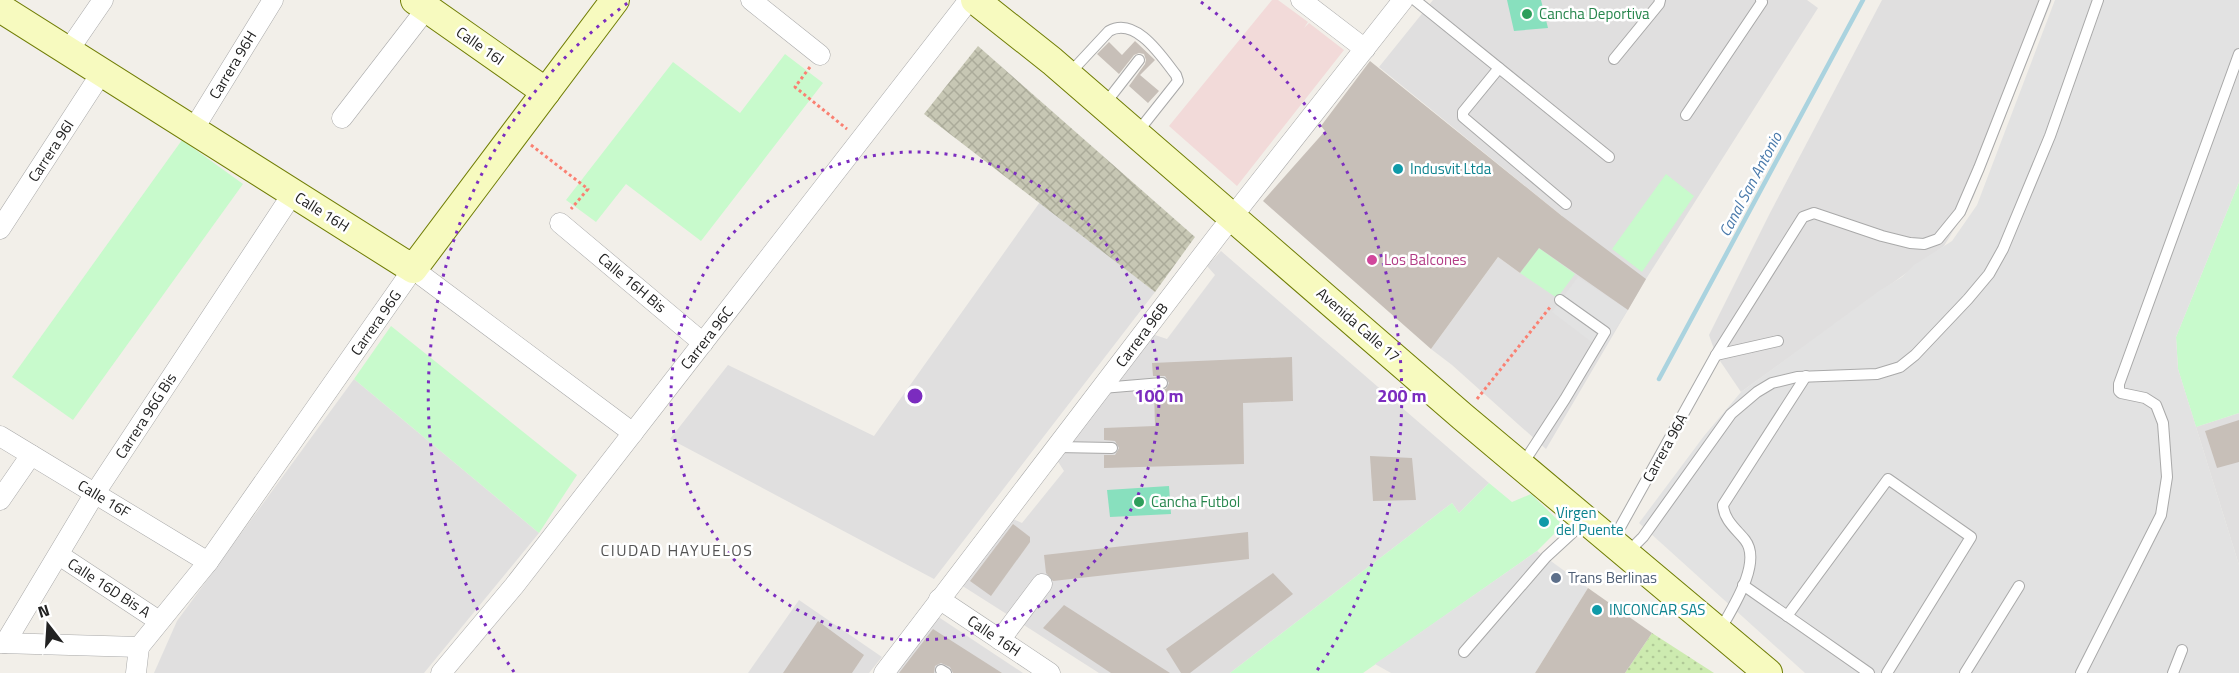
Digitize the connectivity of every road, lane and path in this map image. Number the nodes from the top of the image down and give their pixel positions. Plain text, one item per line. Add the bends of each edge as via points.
1 (103, 0) edge
2 (273, 0) edge
3 (615, 0) edge
4 (752, 0) edge
5 (1301, 0) edge
6 (1404, 0) edge
7 (1415, 0) edge
8 (1660, 0) edge
9 (1761, 0) edge
10 (2045, 0) edge
11 (2098, 0) edge
12 (981, 2) edge
13 (421, 4) edge
14 (0, 8) edge
15 (1365, 49) junction
16 (68, 51) junction
17 (2239, 54) edge
18 (820, 55) joint
19 (1614, 59) dead end
20 (1139, 60) dead end
21 (1499, 68) junction
22 (102, 72) junction
23 (1068, 75) junction
24 (546, 92) junction
25 (1104, 106) junction
26 (1686, 115) dead end
27 (342, 118) dead end
28 (194, 130) junction
29 (516, 132) junction
30 (1136, 134) junction
31 (861, 140) junction
32 (1609, 157) dead end
33 (293, 194) junction
34 (1566, 204) dead end
35 (1232, 217) junction
36 (560, 223) joint
37 (0, 229) edge
38 (413, 269) junction
39 (1560, 300) joint
40 (1778, 341) dead end
41 (703, 343) junction
42 (1716, 355) junction
43 (1806, 376) junction
44 (1162, 383) dead end
45 (1102, 388) junction
46 (1474, 404) dead end
47 (633, 433) junction
48 (0, 436) edge
49 (1057, 447) junction
50 (1112, 448) dead end
51 (31, 455) junction
52 (1522, 465) junction
53 (95, 493) junction
54 (0, 500) edge
55 (1587, 519) junction
56 (1619, 547) junction
57 (59, 555) junction
58 (208, 562) junction
59 (1042, 584) dead end
60 (1743, 585) junction
61 (2019, 586) dead end
62 (939, 599) junction
63 (1787, 616) junction
64 (159, 621) junction
65 (1719, 632) junction
66 (1000, 640) junction
67 (2, 643) edge
68 (139, 647) junction
69 (2182, 650) dead end
70 (1464, 652) dead end
71 (136, 673) edge
72 (441, 673) edge
73 (884, 673) edge
74 (1050, 673) edge
75 (1768, 673) edge
76 (1869, 673) edge
77 (1887, 673) edge
78 (1965, 673) edge
79 (2081, 673) edge
80 (2174, 673) edge

1 - 16 street
2 - 28 street, Carrera 96H
3 - 24 main road, Carrera 96G
4 - 18 street
5 - 15 street
6 - 15 street, Carrera 96B
7 - 21 lane
8 - 19 lane
9 - 26 lane
10 - 42 lane, Carrera 96A via 1960,212 1938,239 1910,243 1814,213 1803,217
11 - 43 lane via 2050,136 1989,274 1915,356 1900,367 1877,374
12 - 23 main road, Avenida Calle 17
12 - 31 street, Carrera 96C
13 - 24 main road, Calle 16I
13 - 27 street
14 - 16 main road, Calle 16H
15 - 35 street, Carrera 96B
16 - 22 main road, Calle 16H
17 - 79 lane via 2119,384 2121,393 2145,398 2156,405 2163,423 2167,477 2160,515
18 - 31 path via 795,87
20 - 25 lane
21 - 32 lane
21 - 34 lane via 1463,117
22 - 28 main road, Calle 16H
22 - 37 street, Carrera 96I
23 - 25 main road, Avenida Calle 17
23 - 30 lane via 1109,31 1123,27 1133,30 1178,81
24 - 29 main road, Carrera 96G
25 - 30 main road, Avenida Calle 17
28 - 33 main road, Calle 16H
29 - 36 path via 588,189
29 - 38 main road, Carrera 96G
30 - 35 main road, Avenida Calle 17
31 - 41 street, Carrera 96C
33 - 38 main road, Calle 16H
33 - 53 street, Carrera 96G Bis
35 - 45 street, Carrera 96B
35 - 52 main road, Avenida Calle 17
36 - 41 street, Calle 16H Bis
38 - 47 street, Calle 16H
38 - 58 street, Carrera 96G
39 - 46 path via 1552,304
39 - 52 lane via 1605,332
40 - 42 lane
41 - 47 street, Carrera 96C
42 - 56 lane, Carrera 96A
43 - 56 lane via 1772,383 1731,414 1643,537
43 - 60 lane via 1723,505 1724,513 1751,552
44 - 45 lane
45 - 49 street, Carrera 96B
47 - 72 street, Carrera 96C
48 - 51 street, Calle 16F
49 - 50 lane
49 - 62 street, Carrera 96B
51 - 53 street, Calle 16F
51 - 54 street
52 - 55 main road, Avenida Calle 17
53 - 57 street, Carrera 96G Bis
53 - 58 street, Calle 16F
55 - 56 main road, Avenida Calle 17
55 - 70 lane via 1546,557
56 - 65 main road, Avenida Calle 17
57 - 64 street, Calle 16D Bis A
57 - 67 street, Carrera 96G Bis
58 - 64 street, Carrera 96G
59 - 66 street
60 - 63 lane
60 - 65 lane
61 - 78 lane
62 - 66 street, Calle 16H
62 - 73 street, Carrera 96B
63 - 76 lane
63 - 77 lane via 1888,479 1971,537
64 - 68 street, Carrera 96G
65 - 75 main road, Avenida Calle 17
66 - 74 street, Calle 16H
67 - 68 street
68 - 71 street
69 - 80 lane

